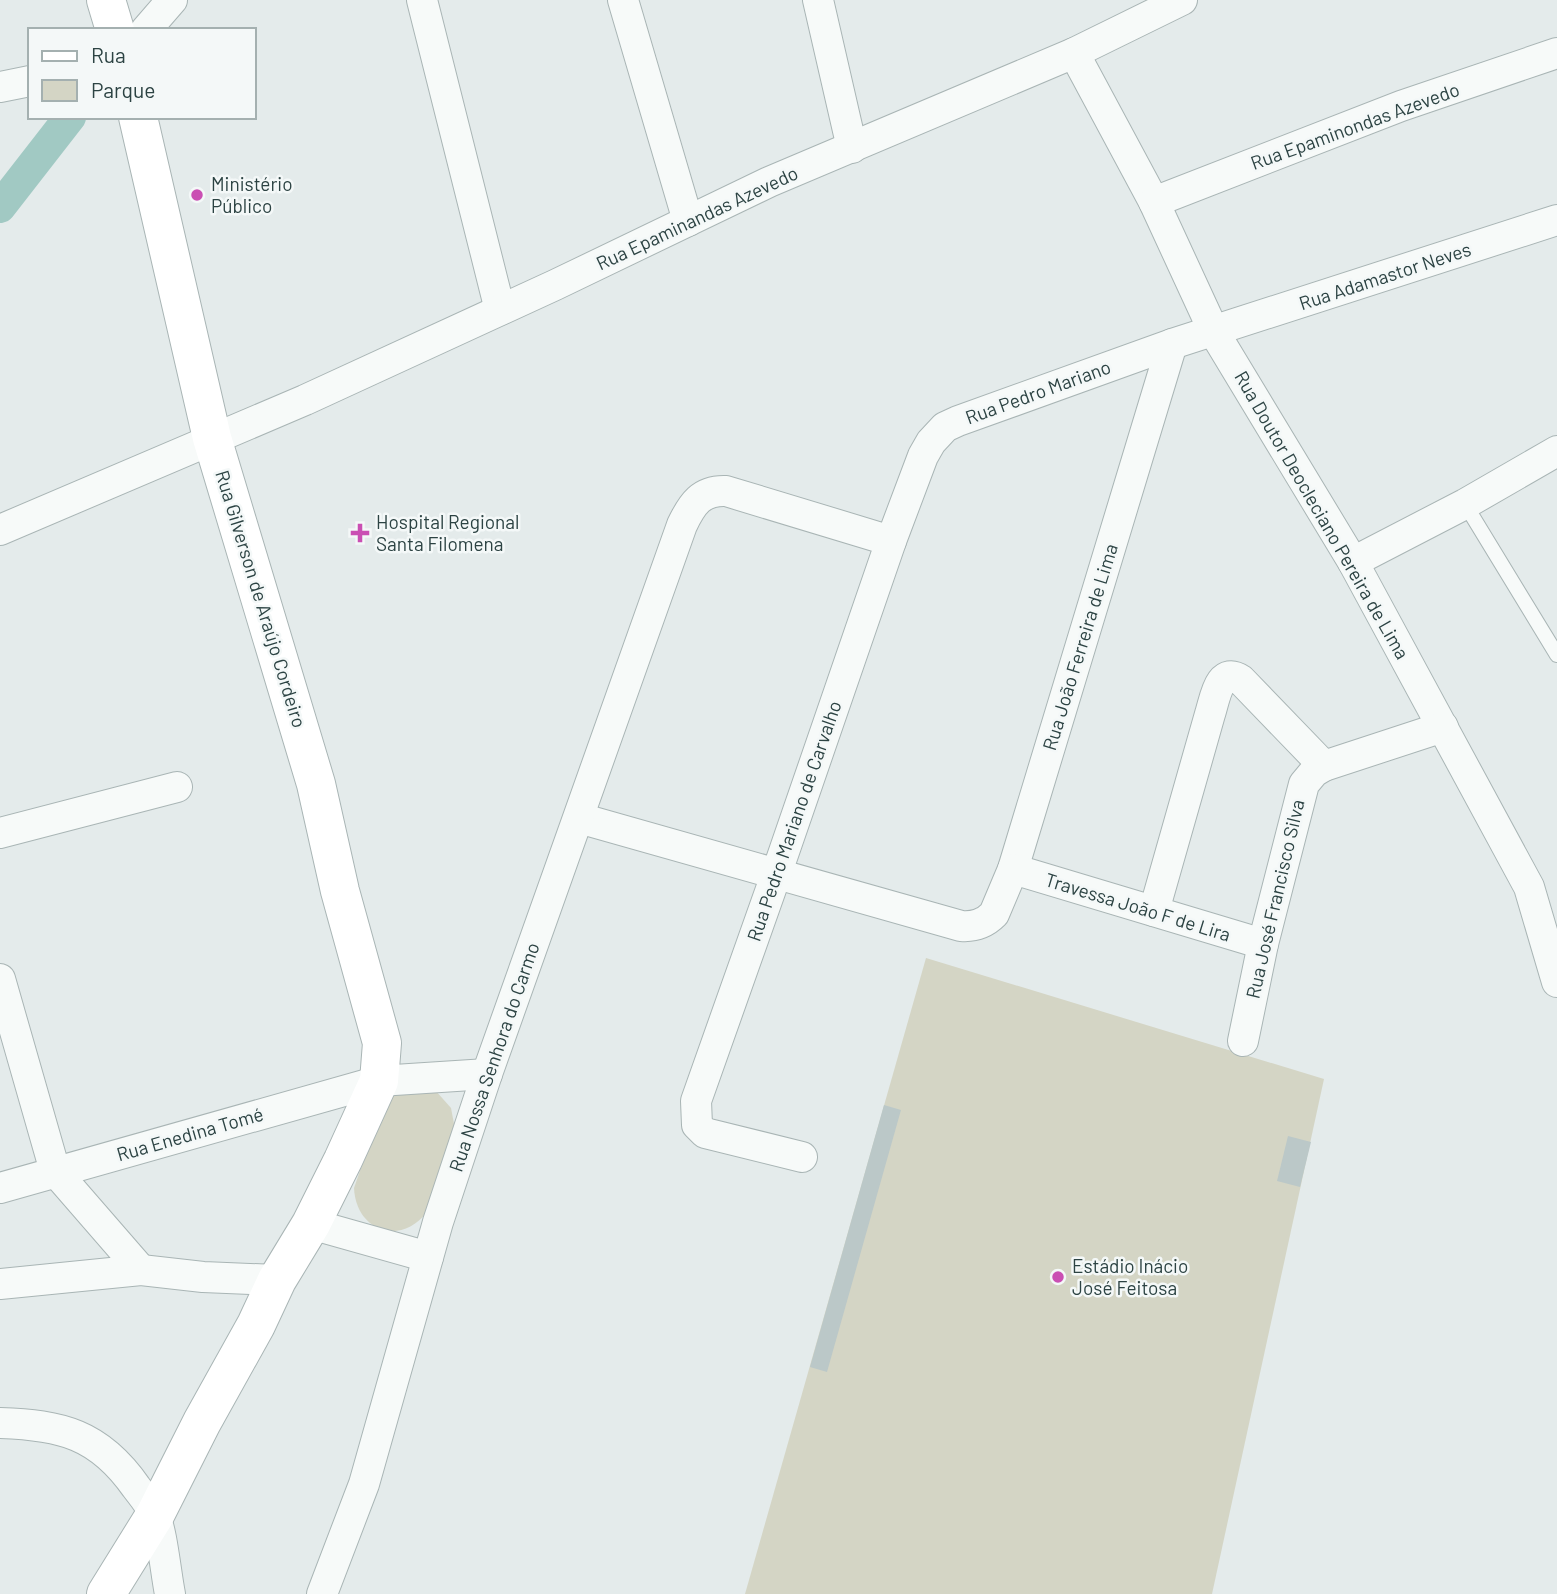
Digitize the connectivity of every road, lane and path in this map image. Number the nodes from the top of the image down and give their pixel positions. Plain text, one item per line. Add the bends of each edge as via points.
1 (106, 0) edge
2 (172, 0) edge
3 (422, 0) edge
4 (623, 0) edge
5 (818, 0) edge
6 (1182, 0) edge
7 (114, 28) edge
8 (148, 28) edge
9 (1074, 53) junction
10 (1557, 53) edge
11 (28, 81) edge
12 (0, 87) edge
13 (138, 119) edge
14 (852, 148) junction
15 (1154, 202) junction
16 (1557, 220) edge
17 (688, 221) junction
18 (500, 310) junction
19 (1214, 332) junction
20 (1172, 344) junction
21 (212, 438) junction
22 (1557, 452) edge
23 (1465, 504) junction
24 (0, 530) edge
25 (891, 541) junction
26 (1353, 562) junction
27 (1557, 655) edge
28 (1443, 727) junction
29 (1324, 766) junction
30 (177, 787) dead end
31 (579, 818) junction
32 (0, 832) edge
33 (1013, 869) junction
34 (776, 875) junction
35 (1154, 911) junction
36 (1263, 944) junction
37 (0, 979) edge
38 (1557, 982) edge
39 (1242, 1041) dead end
40 (487, 1074) junction
41 (379, 1081) junction
42 (802, 1157) dead end
43 (55, 1171) junction
44 (0, 1188) edge
45 (311, 1224) junction
46 (428, 1257) junction
47 (141, 1270) junction
48 (277, 1280) junction
49 (0, 1284) edge
50 (0, 1423) edge
51 (155, 1515) junction
52 (106, 1594) edge
53 (170, 1594) edge
54 (322, 1594) edge

1 - 7 main road
2 - 8 street
3 - 18 street
4 - 17 street
5 - 14 street
6 - 9 street, Rua Epaminandas Azevedo
9 - 14 street, Rua Epaminandas Azevedo
9 - 15 street, Rua Doutor Deocleciano Pereira de Lima
10 - 15 street, Rua Epaminondas Azevedo via 1401,106
11 - 12 street
13 - 21 main road, Rua Gilverson de Araújo Cordeiro
14 - 17 street, Rua Epaminandas Azevedo
15 - 19 street, Rua Doutor Deocleciano Pereira de Lima
16 - 19 street, Rua Adamastor Neves
17 - 18 street, Rua Epaminandas Azevedo
18 - 21 street, Rua Epaminandas Azevedo
19 - 20 street, Rua Pedro Mariano
19 - 26 street, Rua Doutor Deocleciano Pereira de Lima
20 - 25 street, Rua Pedro Mariano via 945,427 923,456
20 - 33 street, Rua João Ferreira de Lima
21 - 24 street, Rua Epaminandas Azevedo
21 - 41 main road, Rua Gilverson de Araújo Cordeiro via 316,784 382,1043
22 - 23 street
23 - 26 street
23 - 27 lane
25 - 31 street, Rua Nossa Senhora do Carmo via 726,491 698,499 682,525
25 - 34 street, Rua Pedro Mariano de Carvalho
26 - 28 street, Rua Doutor Deocleciano Pereira de Lima
28 - 29 street, Rua José Francisco Silva
28 - 38 street, Rua Doutor Deocleciano Pereira de Lima via 1529,887
29 - 35 street via 1241,680 1225,677 1213,704
29 - 36 street, Rua José Francisco Silva via 1308,777 1300,793
30 - 32 street
31 - 34 street
31 - 40 street, Rua Nossa Senhora do Carmo
33 - 34 street, Rua João Ferreira de Lima via 994,914 971,926
33 - 35 street, Travessa João F de Lira
34 - 42 street, Rua Pedro Mariano de Carvalho via 695,1101 697,1125 705,1133
35 - 36 street, Travessa João F de Lira
36 - 39 street, Rua José Francisco Silva
37 - 43 street
40 - 41 street, Rua Enedina Tomé
40 - 46 street, Rua Nossa Senhora do Carmo
41 - 43 street, Rua Enedina Tomé
41 - 45 main road
43 - 44 street, Rua Enedina Tomé
43 - 47 street
45 - 46 street
45 - 48 main road
46 - 54 street, Rua Nossa Senhora do Carmo via 364,1483
47 - 48 street
47 - 49 street
48 - 51 main road
50 - 51 street via 34,1424 80,1436 102,1449
51 - 52 main road
51 - 53 street

